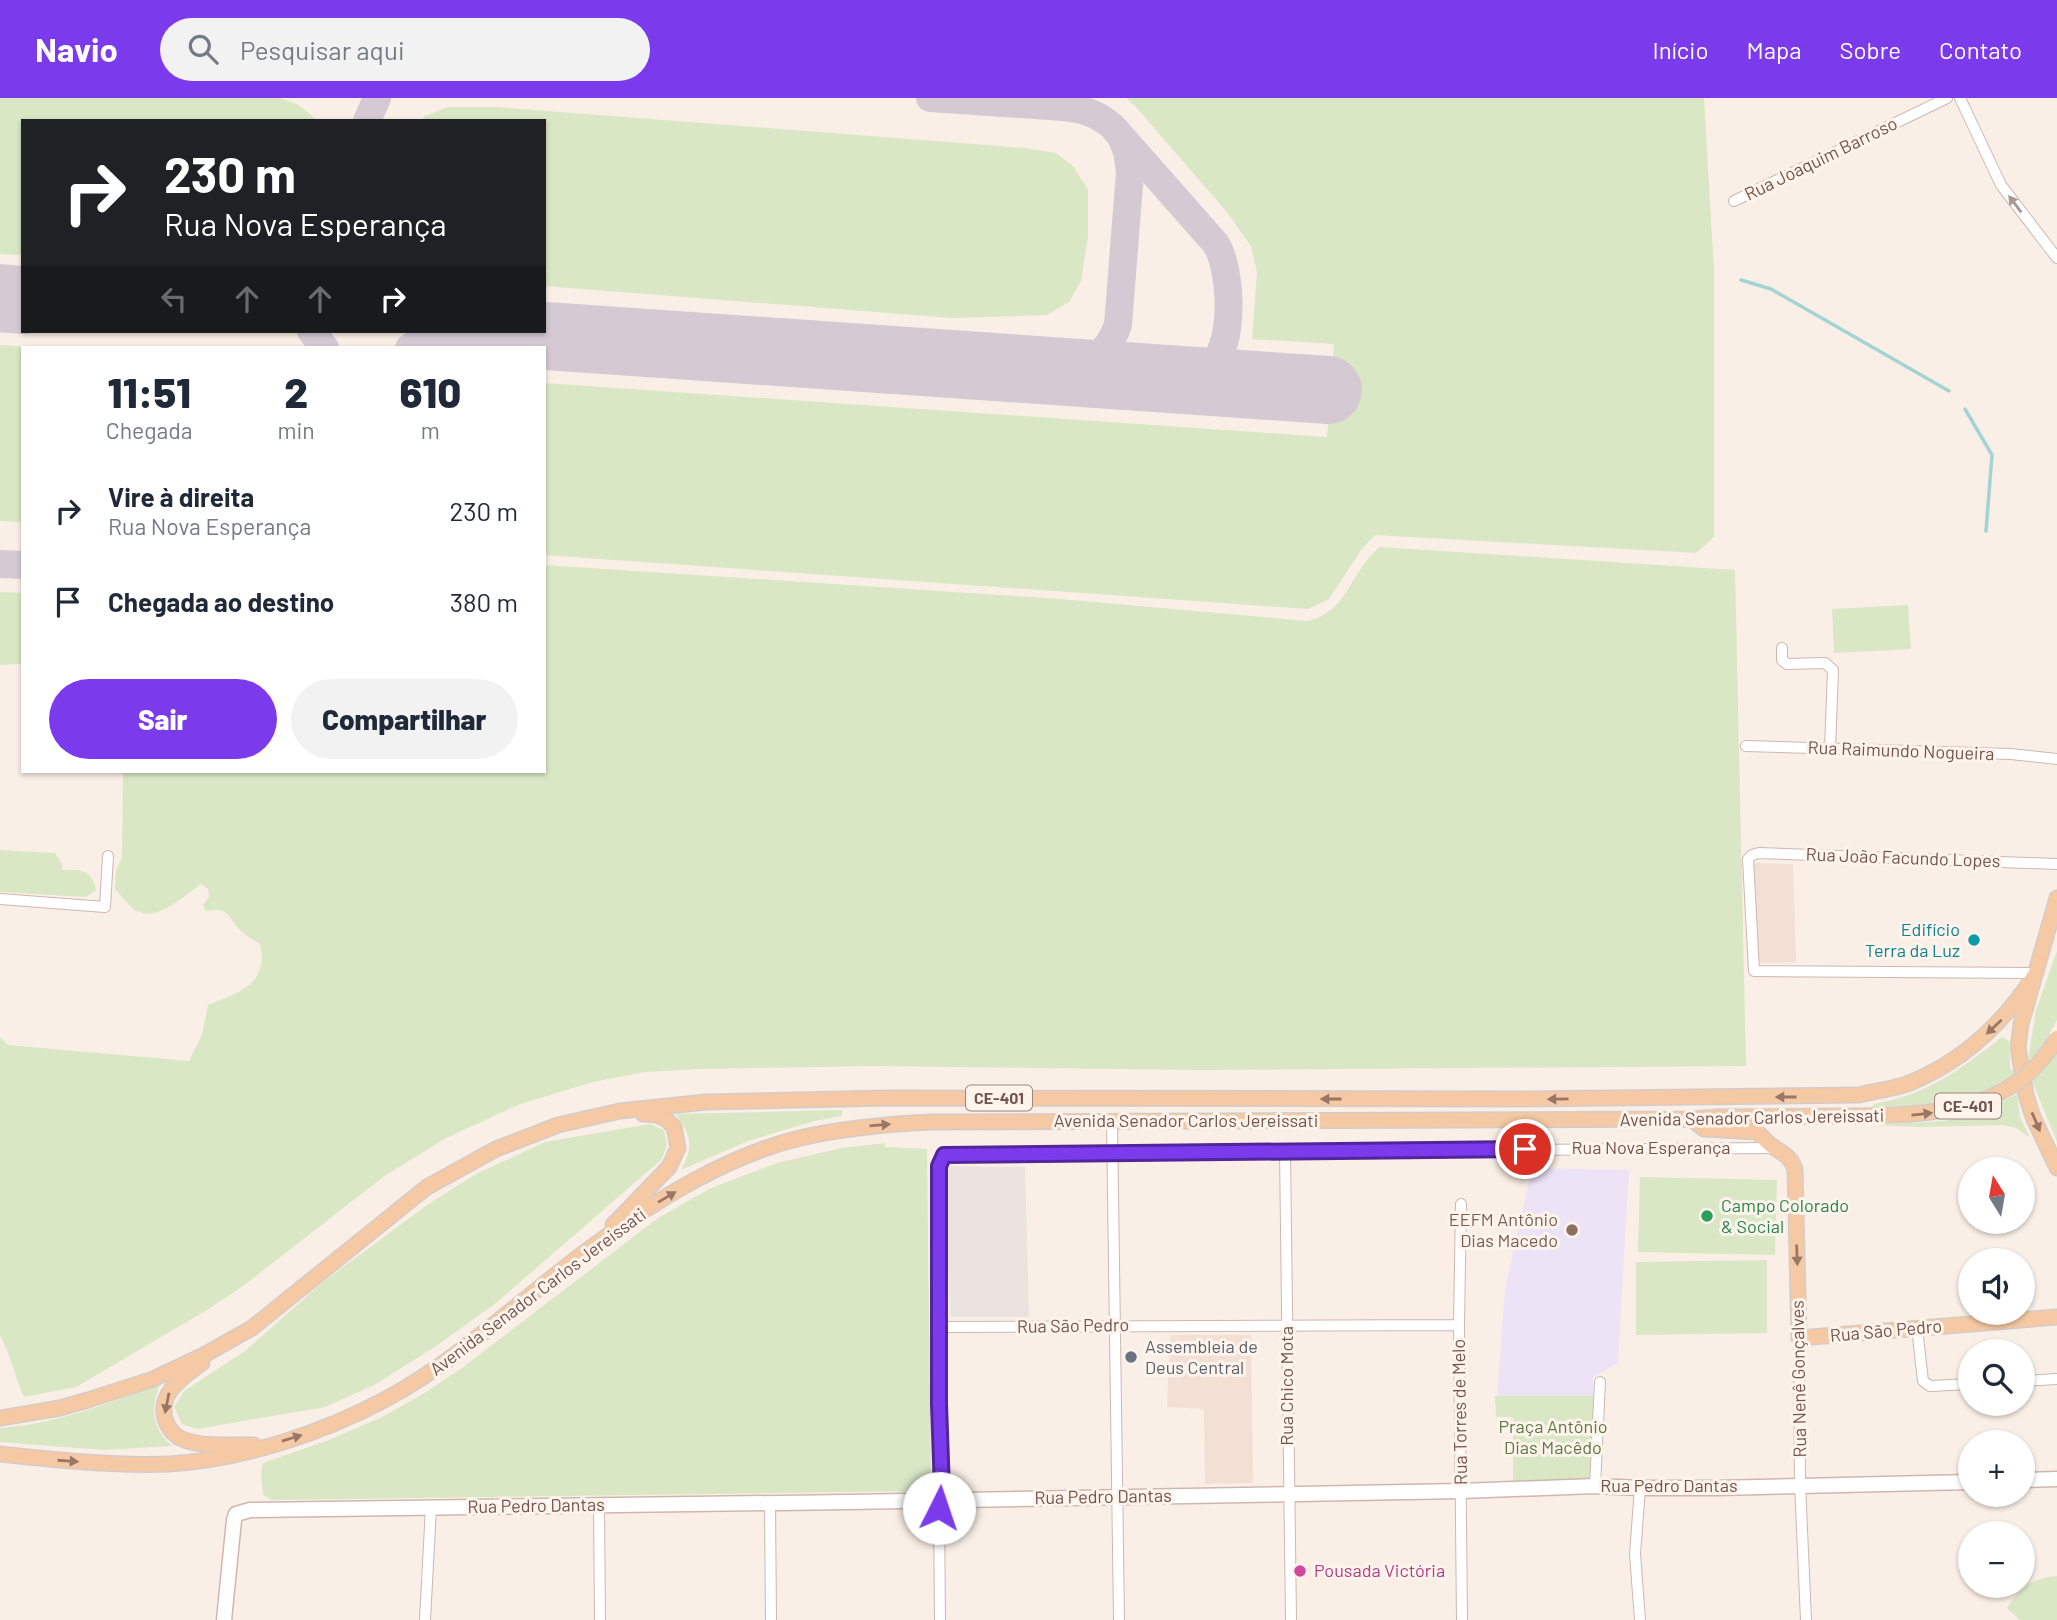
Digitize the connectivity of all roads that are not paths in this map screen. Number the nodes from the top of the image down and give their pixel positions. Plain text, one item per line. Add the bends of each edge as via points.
1 (1947, 98) edge
2 (1960, 98) edge
3 (1734, 201) dead end
4 (2057, 258) edge
5 (1782, 648) dead end
6 (1745, 746) dead end
7 (1830, 749) junction
8 (2057, 759) edge
9 (108, 856) dead end
10 (2057, 864) edge
11 (2057, 898) edge
12 (0, 900) edge
13 (2036, 973) junction
14 (2057, 1038) edge
15 (620, 1111) junction
16 (1691, 1119) junction
17 (1112, 1121) junction
18 (1774, 1148) junction
19 (1112, 1152) junction
20 (1285, 1152) junction
21 (2057, 1167) edge
22 (1461, 1204) dead end
23 (598, 1242) junction
24 (2057, 1317) edge
25 (1116, 1325) junction
26 (1459, 1325) junction
27 (1287, 1326) junction
28 (939, 1327) junction
29 (252, 1328) junction
30 (1917, 1328) junction
31 (1799, 1338) junction
32 (2057, 1379) edge
33 (2035, 1380) edge
34 (1601, 1382) dead end
35 (1958, 1385) edge
36 (0, 1418) edge
37 (268, 1445) junction
38 (0, 1454) edge
39 (2057, 1479) edge
40 (2035, 1480) edge
41 (1958, 1482) edge
42 (1800, 1484) junction
43 (1595, 1486) junction
44 (1640, 1488) junction
45 (1461, 1491) junction
46 (1288, 1493) junction
47 (1118, 1496) junction
48 (941, 1500) junction
49 (770, 1503) junction
50 (599, 1505) junction
51 (431, 1507) junction
52 (224, 1620) edge
53 (425, 1620) edge
54 (600, 1620) edge
55 (771, 1620) edge
56 (940, 1620) edge
57 (1119, 1620) edge
58 (1291, 1620) edge
59 (1462, 1620) edge
60 (1640, 1620) edge
61 (1806, 1620) edge

1 - 3 street, Rua Joaquim Barroso
4 -> 2 street via 2001,185
5 - 7 street via 1782,660 1787,664 1825,663 1833,670
6 - 7 street, Rua Raimundo Nogueira
7 - 8 street, Rua Raimundo Nogueira
9 - 12 street via 105,907
10 - 13 street, Rua João Facundo Lopes via 1759,853 1749,857 1747,864 1754,971
11 - 13 main road, CE-401
13 -> 15 main road, Avenida Senador Carlos Jereissati / CE-401 via 2001,1021 1966,1053 1906,1084 1860,1095 887,1098 706,1102
13 -> 21 main road via 2021,1024 2019,1061 2033,1117
16 -> 14 main road, Avenida Senador Carlos Jereissati / CE-401, bridge via 1926,1114 1974,1104 2022,1079 2043,1060
15 - 23 main road via 667,1120 674,1127 678,1148 669,1167
15 - 29 main road, Avenida Senador Carlos Jereissati / CE-401 via 558,1125 496,1149 427,1187
16 - 17 main road, Avenida Senador Carlos Jereissati / CE-401
16 - 18 main road, Rua Nenê Gonçalves via 1704,1129 1754,1130
17 - 19 street
23 -> 17 main road, Avenida Senador Carlos Jereissati / CE-401 via 717,1169 798,1139 897,1124
18 - 20 street, Rua Nova Esperança
18 -> 31 main road, Rua Nenê Gonçalves via 1789,1156 1795,1169
19 - 20 street, Rua Nova Esperança
19 - 25 street
19 - 28 street, Rua Nova Esperança via 948,1153 941,1157
20 - 27 street, Rua Chico Mota
22 - 26 street, Rua Torres de Melo
37 -> 23 main road, Avenida Senador Carlos Jereissati / CE-401 via 351,1416 422,1379
24 - 30 main road, Rua São Pedro
25 - 27 street, Rua São Pedro
25 - 28 street, Rua São Pedro
25 - 47 street
26 - 27 street, Rua São Pedro
26 - 45 street, Rua Torres de Melo
27 - 46 street, Rua Chico Mota
28 - 48 street
29 - 36 main road, Avenida Senador Carlos Jereissati / CE-401 via 153,1379 60,1408
29 -> 37 main road via 179,1380 169,1390 164,1413 171,1431 180,1438
30 - 31 main road, Rua São Pedro
30 - 35 street via 1921,1378 1930,1386
31 - 42 street, Rua Nenê Gonçalves
32 - 33 street
34 - 43 street
38 -> 37 main road, Avenida Senador Carlos Jereissati / CE-401 via 160,1464
39 - 40 main road
41 - 42 main road, Rua Pedro Dantas
42 - 44 main road, Rua Pedro Dantas
42 - 61 street, Rua Nenê Gonçalves
43 - 44 main road, Rua Pedro Dantas
43 - 45 main road, Rua Pedro Dantas
44 - 60 street via 1635,1554
45 - 46 main road, Rua Pedro Dantas
45 - 59 street, Rua Torres de Melo
46 - 47 main road, Rua Pedro Dantas
46 - 58 street, Rua Chico Mota
47 - 48 main road, Rua Pedro Dantas
47 - 57 street
48 - 49 main road, Rua Pedro Dantas
48 - 56 street
49 - 50 main road, Rua Pedro Dantas
49 - 55 street
50 - 51 main road, Rua Pedro Dantas
50 - 54 street
51 - 52 main road, Rua Pedro Dantas via 236,1514
51 - 53 street

